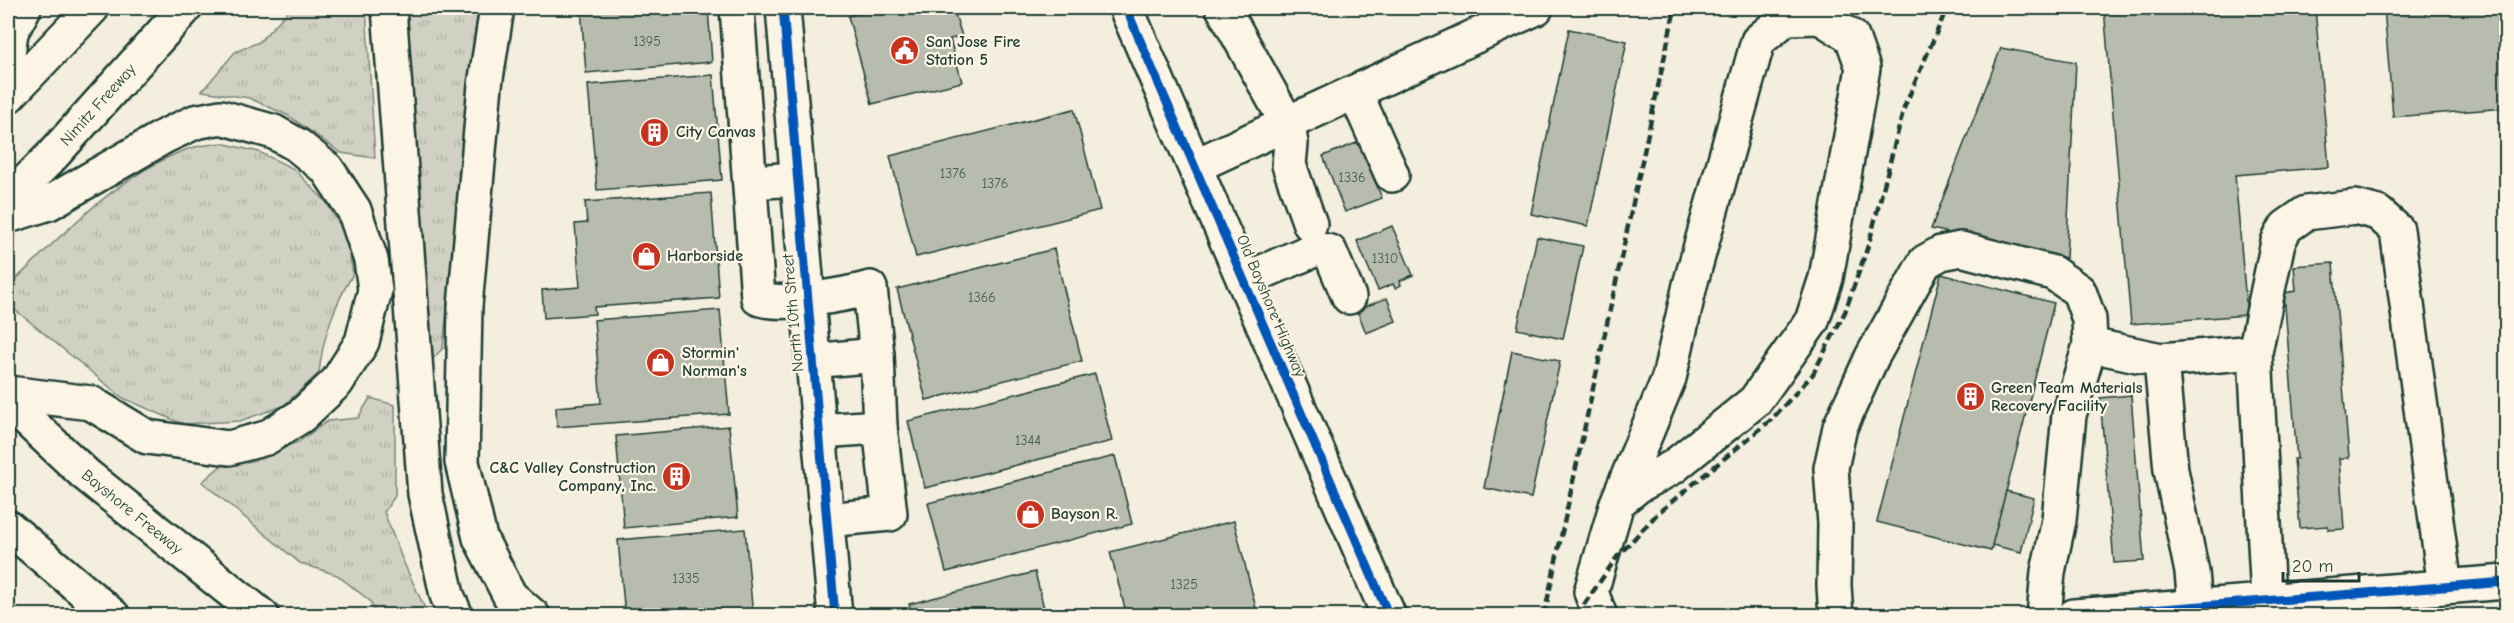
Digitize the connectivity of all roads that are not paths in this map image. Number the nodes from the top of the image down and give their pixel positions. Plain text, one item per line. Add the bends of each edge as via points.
1 (24, 8) edge
2 (92, 8) edge
3 (185, 8) edge
4 (389, 8) edge
5 (497, 8) edge
6 (737, 8) edge
7 (783, 8) edge
8 (1126, 8) edge
9 (1223, 8) edge
10 (1536, 8) edge
11 (8, 54) edge
12 (1355, 92) junction
13 (8, 96) edge
14 (1287, 123) junction
15 (1195, 166) junction
16 (1392, 175) dead end
17 (796, 179) junction
18 (751, 182) junction
19 (28, 194) edge
20 (8, 216) edge
21 (1310, 224) dead end
22 (1244, 280) junction
23 (1349, 297) dead end
24 (807, 299) junction
25 (2090, 345) junction
26 (2255, 352) junction
27 (877, 355) junction
28 (2162, 360) junction
29 (812, 361) junction
30 (8, 393) edge
31 (8, 402) edge
32 (880, 427) junction
33 (819, 431) junction
34 (1617, 503) junction
35 (826, 520) junction
36 (8, 526) edge
37 (2506, 582) edge
38 (2445, 587) junction
39 (2268, 600) junction
40 (2195, 606) junction
41 (2330, 606) edge
42 (2232, 610) edge
43 (113, 615) edge
44 (262, 615) edge
45 (456, 615) edge
46 (533, 615) edge
47 (835, 615) edge
48 (1389, 615) edge
49 (1600, 615) edge
50 (1836, 615) edge
51 (2044, 615) edge
52 (2074, 615) edge

1 - 11 main road via 11,32
2 - 13 main road
3 - 19 main road, Nimitz Freeway
4 - 45 main road via 425,494 447,595
5 - 46 main road via 485,85 465,306 462,462 480,537 510,596
6 - 18 main road
7 - 17 main road, North 10th Street
8 - 15 main road, Old Bayshore Highway
9 - 14 main road
10 - 12 main road
12 - 14 main road
12 - 16 main road
14 - 15 main road
14 - 21 main road via 1291,143 1288,165
15 - 22 main road, Old Bayshore Highway
17 - 18 main road
17 - 24 main road, North 10th Street
18 - 24 main road via 758,298 766,302
19 - 20 main road
19 - 30 main road via 195,122 221,117 248,123 297,145 327,169 354,210 371,260 375,290 362,342 337,382 302,417 266,438 229,448 147,437 91,403
22 - 23 main road via 1316,249 1330,252
22 - 48 main road, Old Bayshore Highway
24 - 27 main road via 870,288
24 - 29 main road, North 10th Street
25 - 28 main road
25 - 50 main road via 2089,319 2079,291 2054,273 1961,249 1941,253 1925,262 1872,357 1840,428 1831,468
25 - 51 main road via 2069,416 2060,520 2048,572
26 - 28 main road
26 - 38 main road via 2278,242 2286,227 2306,213 2355,207 2378,213 2397,230
26 - 39 main road
27 - 29 main road
27 - 32 main road
28 - 40 main road via 2171,470
29 - 33 main road, North 10th Street
31 - 44 main road, Bayshore Freeway via 85,474
32 - 33 main road
32 - 35 main road via 890,514
33 - 35 main road, North 10th Street
34 - 34 main road via 1673,466 1755,401 1812,321 1826,278 1863,68 1852,37 1820,17 1786,18 1758,41 1690,285 1669,378
34 - 49 main road via 1591,592
35 - 47 main road, North 10th Street
36 - 43 main road
37 - 38 main road
38 - 41 main road
39 - 41 main road
39 - 42 main road
40 - 42 main road
40 - 52 main road

